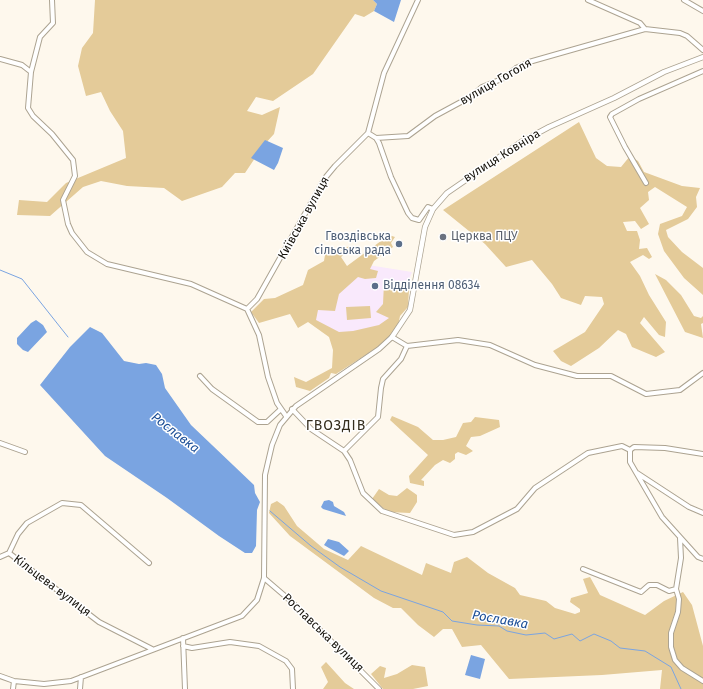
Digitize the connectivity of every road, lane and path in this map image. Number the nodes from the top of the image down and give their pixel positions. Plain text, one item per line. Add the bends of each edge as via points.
1 (52, 0) edge
2 (418, 0) edge
3 (588, 0) edge
4 (684, 0) edge
5 (703, 11) edge
6 (645, 29) junction
7 (703, 50) edge
8 (703, 57) edge
9 (0, 59) edge
10 (703, 71) edge
11 (31, 72) junction
12 (368, 133) junction
13 (376, 138) junction
14 (646, 183) dead end
15 (433, 209) junction
16 (247, 309) junction
17 (392, 337) junction
18 (407, 346) junction
19 (703, 373) edge
20 (200, 376) dead end
21 (281, 409) junction
22 (292, 410) junction
23 (286, 416) junction
24 (0, 443) edge
25 (630, 450) junction
26 (344, 451) junction
27 (25, 452) dead end
28 (703, 454) edge
29 (635, 472) junction
30 (703, 513) edge
31 (680, 538) junction
32 (9, 553) junction
33 (0, 557) edge
34 (703, 559) edge
35 (149, 563) dead end
36 (583, 569) dead end
37 (264, 578) junction
38 (676, 589) junction
39 (183, 638) junction
40 (183, 646) junction
41 (152, 649) junction
42 (0, 676) edge
43 (81, 677) junction
44 (14, 681) junction
45 (703, 681) edge
46 (13, 689) edge
47 (80, 689) edge
48 (185, 689) edge
49 (293, 689) edge
50 (379, 689) edge

1 - 11 street via 53,23 40,38
2 - 12 street via 384,73
3 - 6 street, вулиця Гоголя via 640,23
4 - 5 street
6 - 7 street, вулиця Гоголя via 680,33
6 - 13 street, вулиця Гоголя via 529,62 504,78 482,87 408,136
8 - 15 street, вулиця Ковніра via 664,72 521,142 457,185
9 - 11 street via 22,65
10 - 14 street via 639,99 610,117
11 - 16 street via 28,108 72,160 75,176 63,200 68,224 81,246 107,264 191,284
12 - 13 street
12 - 16 street, Київська вулиця via 325,178 257,299
13 - 15 street via 408,214 419,220 428,207
15 - 17 street, вулиця Ковніра via 425,228 410,310
16 - 21 street via 259,336 268,377
17 - 18 street
17 - 22 street via 379,349
18 - 19 street via 458,340 490,345 535,365 577,376 610,376 646,394 680,390
18 - 26 street via 401,359 383,379 378,417
20 - 21 street via 212,389 258,422 267,422
21 - 23 street
22 - 23 street
22 - 26 street via 311,429
23 - 37 street via 276,435 265,475
24 - 27 street
25 - 26 street via 622,446 588,453 535,488 517,509 473,532 454,535 382,511 364,493
25 - 28 street via 634,447 665,448
25 - 29 street via 630,462
29 - 30 street via 689,507
29 - 31 street via 662,517
31 - 34 street
31 - 38 street via 681,558
32 - 33 street
32 - 35 street, Кільцева вулиця via 18,534 27,523 62,503 81,505
32 - 41 street, Кільцева вулиця via 99,622
36 - 38 street via 641,592 649,585 657,585 668,591
37 - 39 street via 257,600 242,616
37 - 50 street, Рославська вулиця via 292,602
38 - 45 street via 679,600 678,612 671,633 670,647 675,660 682,668
39 - 40 street
39 - 41 street
40 - 48 street
40 - 49 street via 192,648 230,642 259,646 286,661 292,669
41 - 43 street
42 - 44 street
43 - 44 street via 71,681 44,684
43 - 47 street
44 - 46 street

